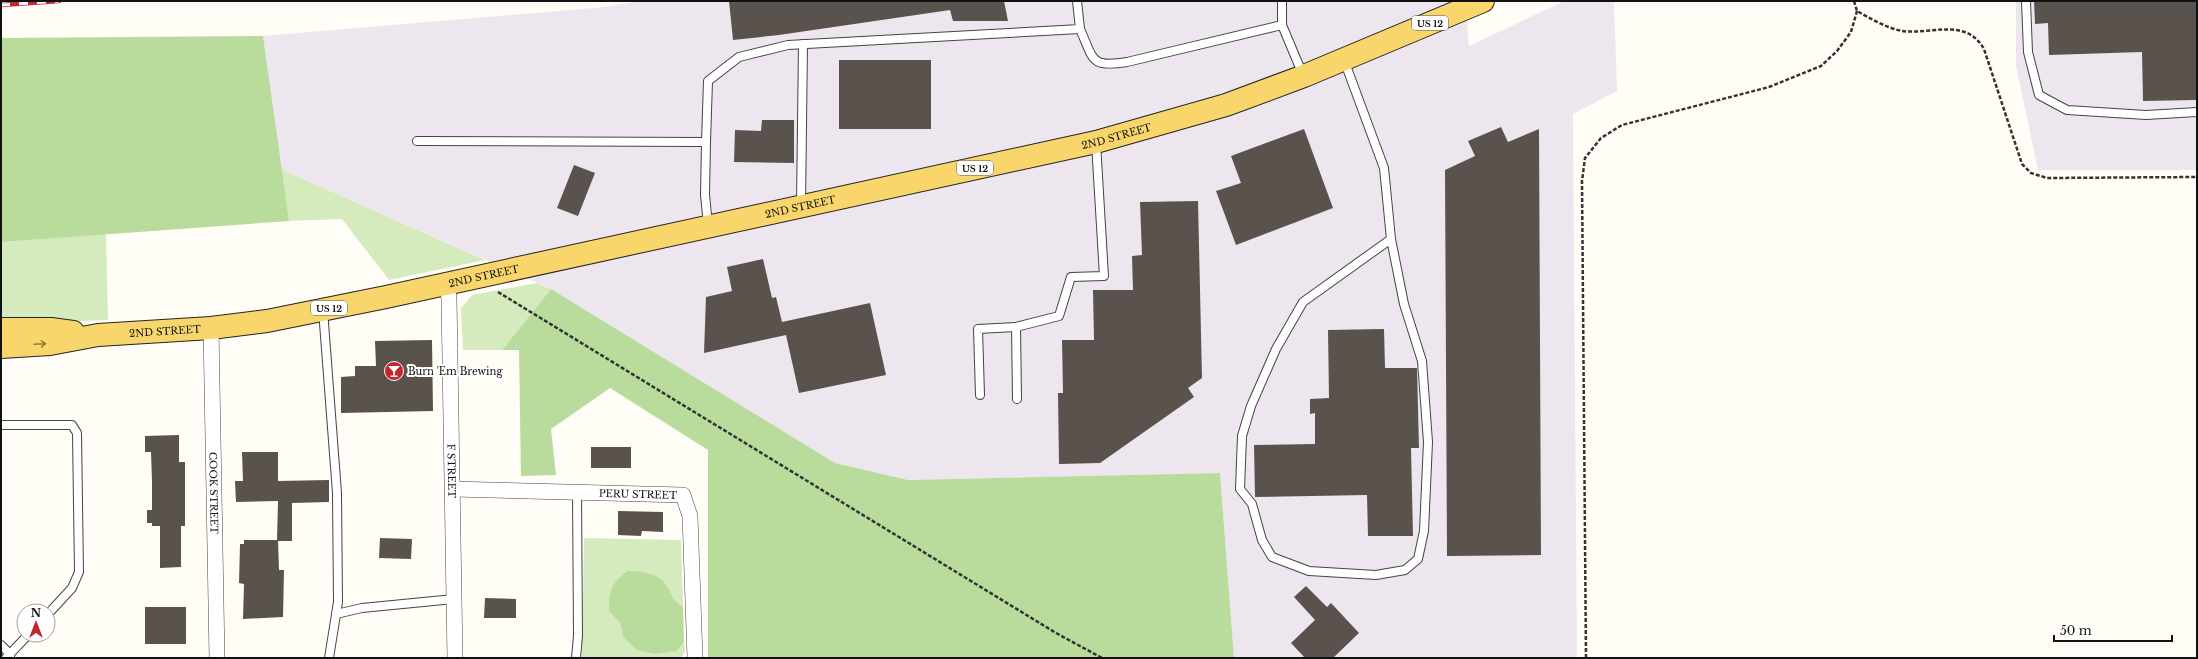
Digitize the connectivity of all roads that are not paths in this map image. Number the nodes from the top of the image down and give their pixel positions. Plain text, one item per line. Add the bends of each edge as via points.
1 (1077, 1) edge
2 (1282, 1) edge
3 (1483, 1) edge
4 (2026, 1) edge
5 (1282, 25) junction
6 (1080, 29) junction
7 (803, 44) junction
8 (1344, 59) junction
9 (1304, 76) junction
10 (2197, 112) edge
11 (417, 141) dead end
12 (706, 142) junction
13 (1096, 142) junction
14 (801, 206) junction
15 (708, 226) junction
16 (1391, 239) junction
17 (447, 284) junction
18 (323, 309) junction
19 (1016, 327) junction
20 (211, 328) junction
21 (1, 329) edge
22 (98, 336) junction
23 (1, 347) edge
24 (980, 395) dead end
25 (1017, 399) dead end
26 (1, 425) edge
27 (453, 490) junction
28 (577, 492) junction
29 (454, 599) junction
30 (56, 605) edge
31 (336, 614) junction
32 (21, 643) edge
33 (1, 645) edge
34 (9, 657) edge
35 (217, 658) edge
36 (329, 658) edge
37 (455, 658) edge
38 (576, 658) edge
39 (695, 658) edge

1 - 6 lane
2 - 5 lane
3 - 8 main road, 2ND STREET / US 12
4 - 10 lane via 2028,52 2039,95 2067,110 2146,115
5 - 6 lane via 1106,66 1094,60
5 - 9 lane
6 - 7 lane
7 - 12 lane via 788,45 739,57 708,81
7 - 14 lane
8 - 9 main road, 2ND STREET / US 12
8 - 16 lane via 1384,168
9 - 13 main road, 2ND STREET / US 12 via 1226,105
11 - 12 lane
12 - 15 lane via 705,195
13 - 14 main road, 2ND STREET / US 12
13 - 19 lane via 1104,276 1071,277 1059,316
14 - 15 main road, 2ND STREET / US 12
15 - 17 main road, 2ND STREET / US 12
16 - 16 lane via 1404,304 1422,361 1428,442 1424,531 1418,559 1405,570 1376,575 1308,571 1272,557 1262,540 1252,504 1240,489 1242,436 1251,406 1276,349 1303,302
17 - 18 main road, 2ND STREET / US 12
17 - 27 street, F STREET
18 - 20 main road, 2ND STREET / US 12 via 267,321
18 - 31 lane via 337,493
19 - 24 lane via 978,329
19 - 25 lane
20 - 22 main road, 2ND STREET / US 12
20 - 35 street, COOK STREET
21 - 22 main road, 2ND STREET / US 12 via 51,329
23 -> 22 main road, 2ND STREET / US 12 via 50,344
26 - 30 lane via 68,424 72,425 77,433 79,572 72,588
27 - 28 street, PERU STREET
27 - 29 street, F STREET
28 - 38 lane
28 - 39 street, PERU STREET via 683,495 690,516
29 - 31 lane via 362,608
29 - 37 street, F STREET
31 - 36 lane
32 - 34 lane
33 - 34 lane

